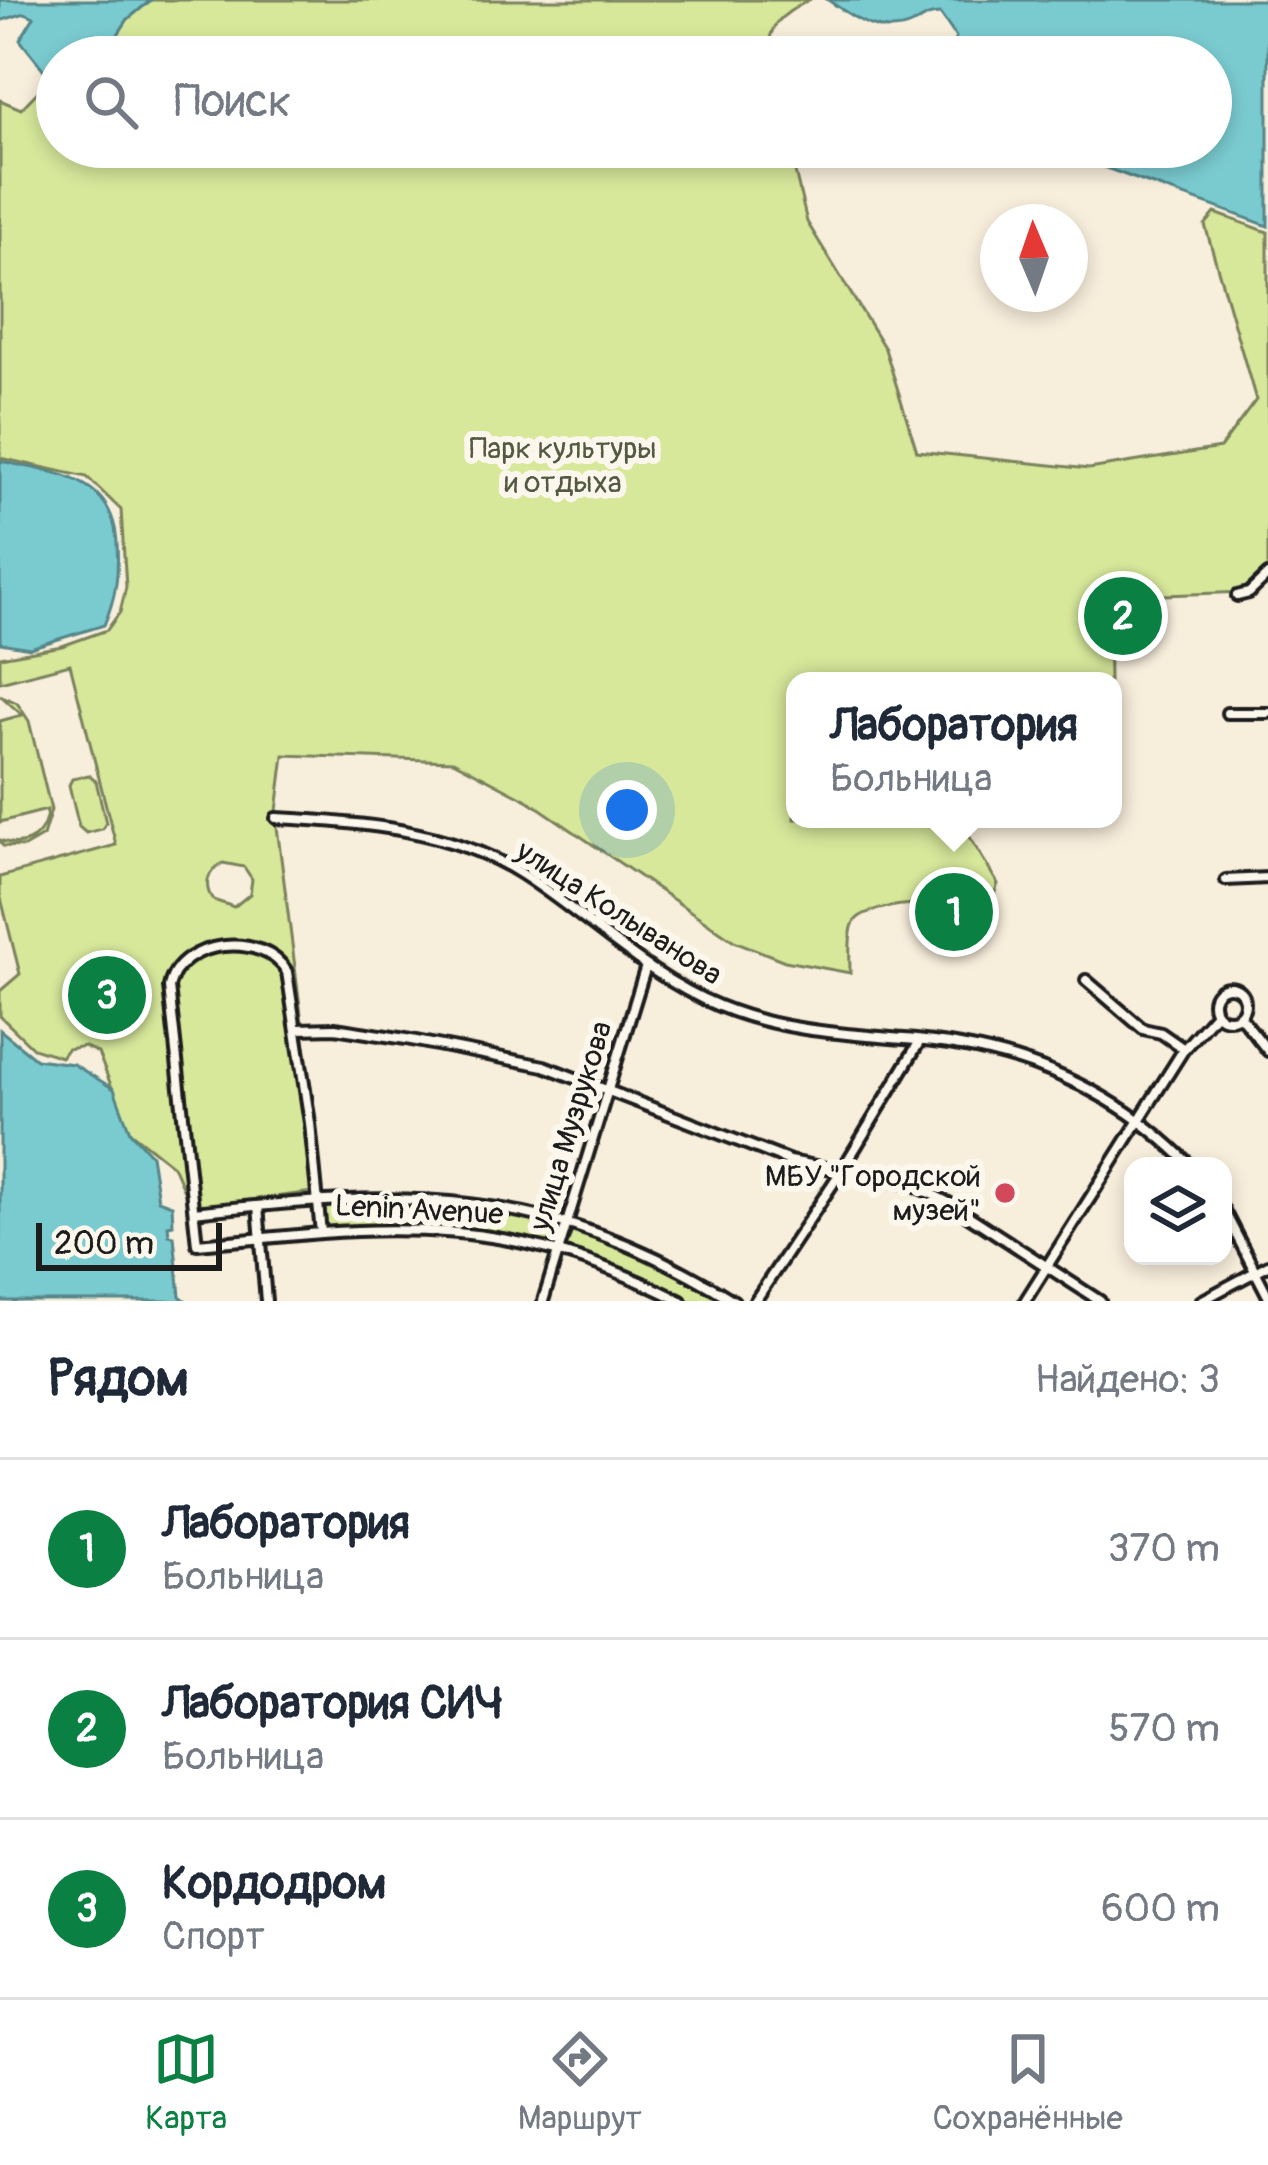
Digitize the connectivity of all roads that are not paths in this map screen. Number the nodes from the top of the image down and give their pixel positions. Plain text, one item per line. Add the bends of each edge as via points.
1 (1268, 575) edge
2 (1237, 596) dead end
3 (1227, 713) dead end
4 (1268, 713) edge
5 (276, 818) dead end
6 (1268, 878) edge
7 (1226, 880) dead end
8 (646, 966) junction
9 (1086, 980) dead end
10 (1216, 1013) junction
11 (1240, 1016) junction
12 (297, 1028) junction
13 (920, 1041) junction
14 (1184, 1049) junction
15 (1268, 1051) edge
16 (607, 1088) junction
17 (1141, 1121) junction
18 (1181, 1157) edge
19 (842, 1170) junction
20 (318, 1200) junction
21 (258, 1206) junction
22 (194, 1212) junction
23 (565, 1223) junction
24 (1232, 1225) edge
25 (321, 1233) junction
26 (260, 1238) junction
27 (557, 1249) junction
28 (1268, 1265) edge
29 (1047, 1267) junction
30 (1257, 1271) junction
31 (1268, 1297) edge
32 (266, 1301) edge
33 (543, 1301) edge
34 (681, 1301) edge
35 (734, 1301) edge
36 (755, 1301) edge
37 (1025, 1301) edge
38 (1100, 1301) edge
39 (1201, 1301) edge

1 - 2 street
3 - 4 street
5 - 8 street, улица Колыванова via 404,831 484,855
6 - 7 street
8 - 13 street, улица Колыванова via 771,1024
8 - 16 street, улица Музрукова
9 - 14 street via 1143,1030
10 - 11 street
10 - 11 street via 1214,997 1232,987 1244,996
10 - 14 street
11 - 15 street
12 - 16 street via 406,1039 544,1066
12 - 20 street
12 - 22 street via 290,980 277,957 255,946 187,958 172,974
13 - 17 street, улица Колыванова via 1049,1069
13 - 19 street
14 - 17 street
16 - 19 street via 790,1161
16 - 23 street, улица Музрукова
17 - 18 street, улица Колыванова
17 - 29 street
19 - 29 street via 931,1193
19 - 36 street
20 - 21 street
20 - 23 street, Lenin Avenue via 430,1198
20 - 25 street, Lenin Avenue
21 - 22 street
21 - 26 street
22 - 26 street via 197,1244
23 - 27 street, улица Музрукова
23 - 35 street, Lenin Avenue via 644,1252
24 - 30 street
25 - 26 street
25 - 27 street, Lenin Avenue via 441,1230
26 - 32 street
27 - 33 street, улица Музрукова
27 - 34 street, Lenin Avenue
28 - 30 street
29 - 37 street
29 - 38 street
30 - 31 street
30 - 39 street

